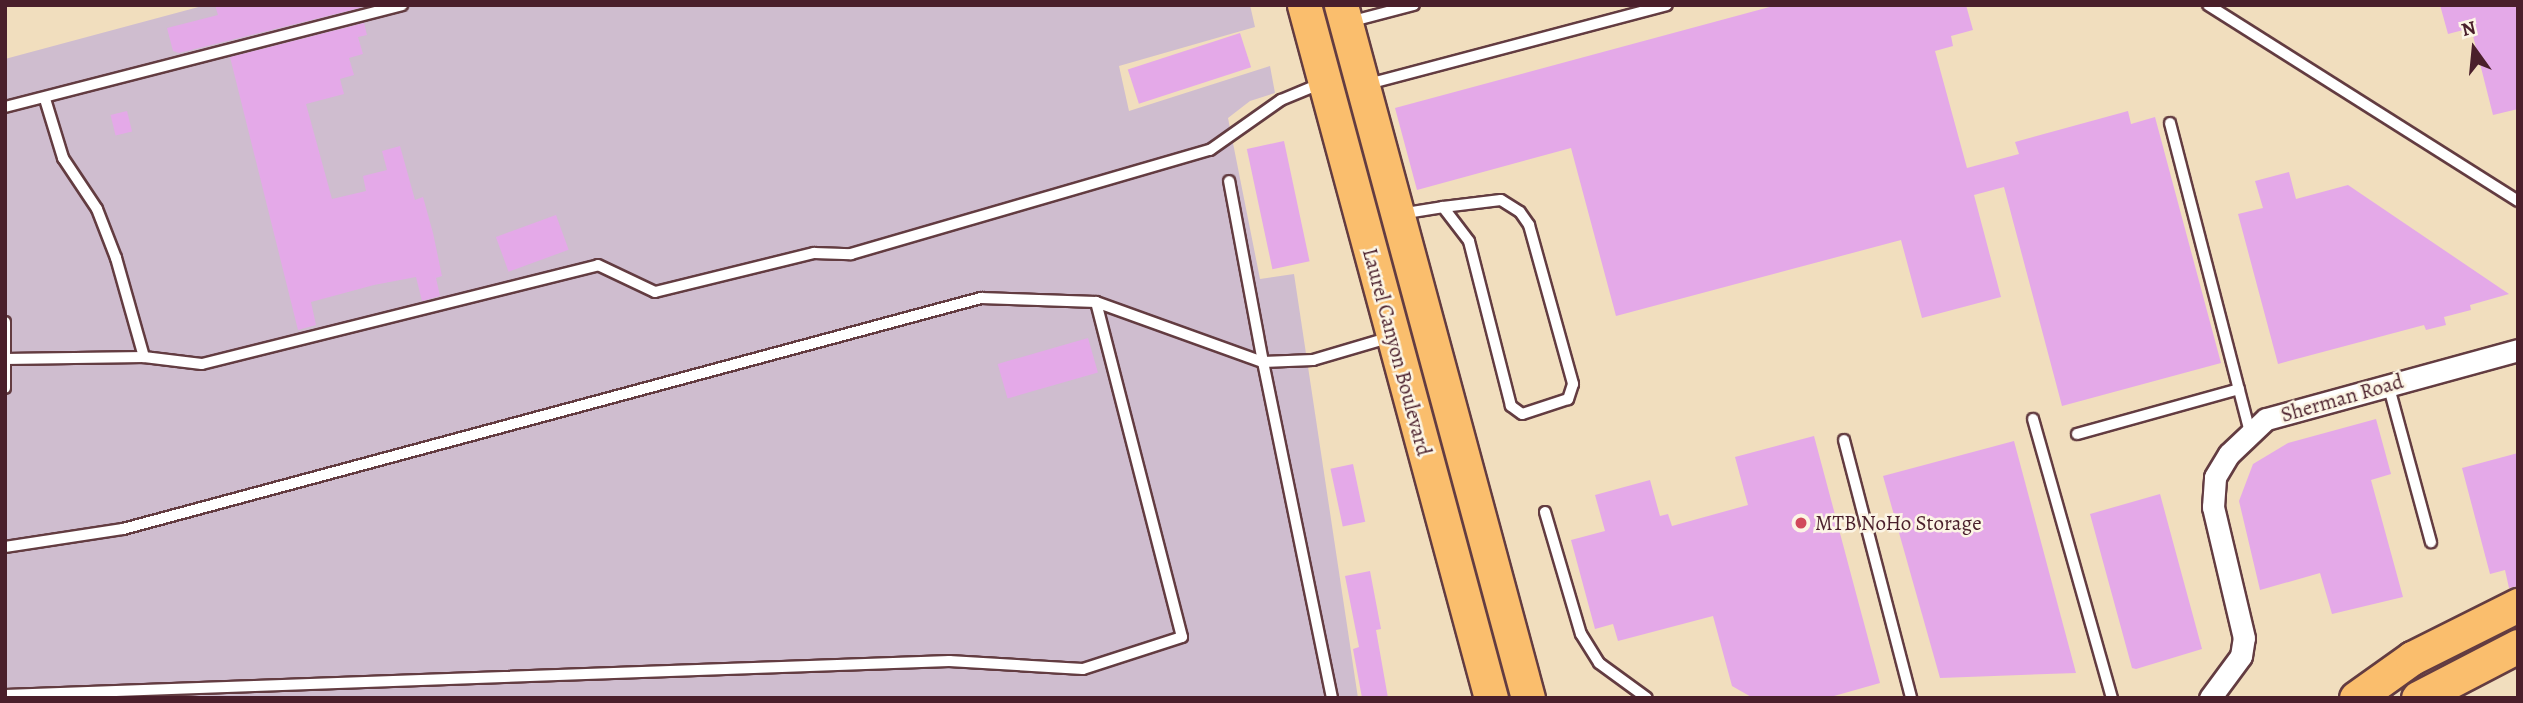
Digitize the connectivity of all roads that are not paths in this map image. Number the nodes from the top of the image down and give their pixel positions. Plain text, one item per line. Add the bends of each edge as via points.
1 (402, 5) edge
2 (1304, 5) edge
3 (1414, 5) edge
4 (1667, 5) edge
5 (2208, 5) edge
6 (1343, 14) edge
7 (1325, 82) junction
8 (1362, 85) junction
9 (45, 99) junction
10 (5, 107) edge
11 (2170, 123) dead end
12 (1229, 181) dead end
13 (2518, 201) edge
14 (1443, 207) junction
15 (1397, 215) junction
16 (1363, 225) junction
17 (1096, 302) junction
18 (5, 322) edge
19 (1394, 336) junction
20 (2518, 350) edge
21 (144, 357) junction
22 (7, 359) edge
23 (1263, 362) junction
24 (2388, 384) junction
25 (5, 388) edge
26 (2239, 389) junction
27 (2034, 419) dead end
28 (2250, 432) junction
29 (2077, 434) dead end
30 (1844, 440) dead end
31 (1545, 512) dead end
32 (2431, 542) dead end
33 (5, 547) edge
34 (2518, 606) edge
35 (2518, 646) edge
36 (5, 695) edge
37 (1332, 698) edge
38 (1491, 698) edge
39 (1528, 698) edge
40 (1647, 698) edge
41 (1911, 698) edge
42 (2112, 698) edge
43 (2210, 698) edge
44 (2356, 698) edge
45 (2418, 698) edge

1 - 9 lane
2 - 7 main road, Laurel Canyon Boulevard
3 - 6 lane
4 - 8 lane
5 - 13 lane
6 - 8 main road, Laurel Canyon Boulevard
7 - 16 main road, Laurel Canyon Boulevard
7 - 21 lane via 1281,100 1210,150 850,254 814,253 655,292 598,265 202,364
8 - 15 main road, Laurel Canyon Boulevard
9 - 10 lane
9 - 21 lane via 63,158 97,209 116,258
11 - 26 lane
12 - 23 lane
14 - 14 lane via 1469,241 1511,406 1522,414 1568,399 1573,384 1529,225 1500,200
14 - 15 lane
15 - 16 main road
15 - 39 main road, Laurel Canyon Boulevard
16 - 19 main road, Laurel Canyon Boulevard
17 - 23 lane
17 - 33 lane via 981,298 123,529
17 - 36 lane via 1182,637 1083,669 949,661
18 - 22 lane
19 - 23 lane via 1312,360
19 - 38 main road, Laurel Canyon Boulevard
20 - 24 street, Sherman Road
21 - 22 lane
22 - 25 lane
23 - 37 lane
24 - 28 street, Sherman Road via 2266,419
24 - 32 lane
26 - 28 lane
26 - 29 lane
27 - 42 lane
28 - 43 street, Sherman Road via 2215,477 2213,507 2244,638 2241,656
30 - 41 lane
31 - 40 lane via 1581,634 1600,663
34 - 44 main road via 2412,658
35 - 45 main road

